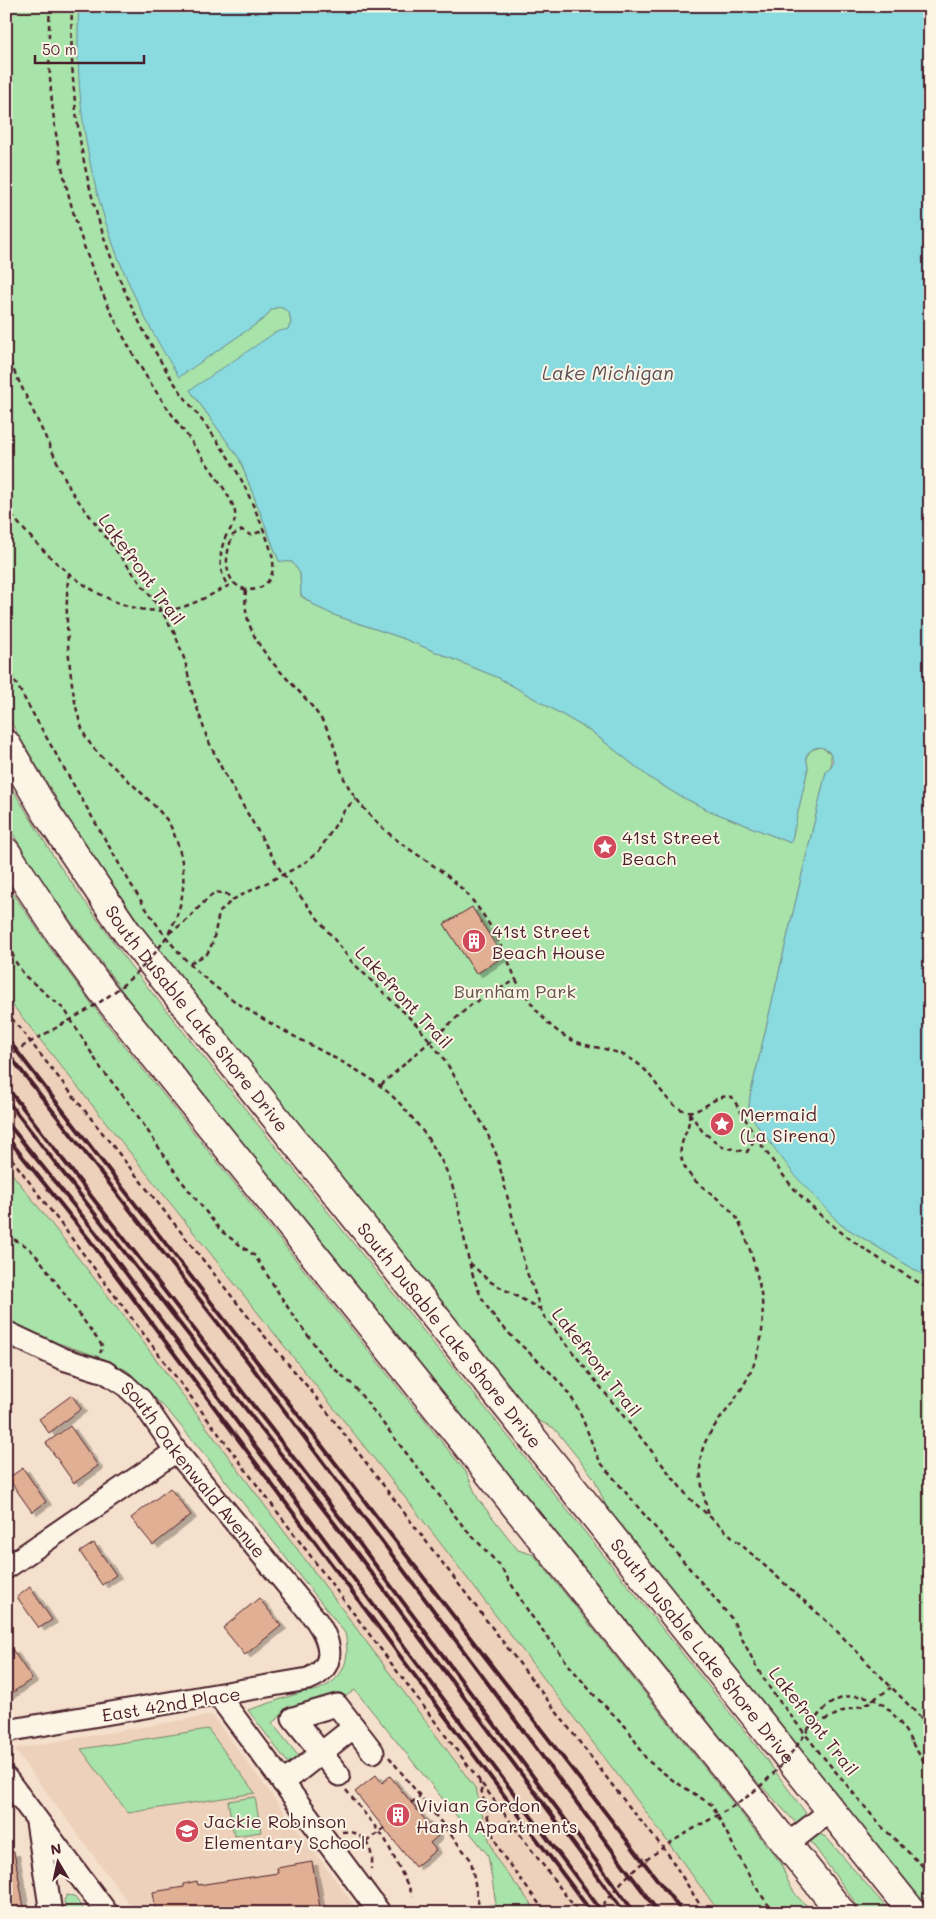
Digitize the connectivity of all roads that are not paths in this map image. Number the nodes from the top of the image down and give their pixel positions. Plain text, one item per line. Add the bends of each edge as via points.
1 (6, 744) edge
2 (6, 852) edge
3 (6, 1332) edge
4 (176, 1451) junction
5 (6, 1568) edge
6 (327, 1662) joint
7 (218, 1695) junction
8 (354, 1727) junction
9 (6, 1731) edge
10 (378, 1751) road end
11 (321, 1753) junction
12 (6, 1778) edge
13 (340, 1779) road end
14 (283, 1783) junction
15 (830, 1811) junction
16 (37, 1820) junction
17 (788, 1844) junction
18 (51, 1913) edge
19 (107, 1913) edge
20 (380, 1913) edge
21 (842, 1913) edge
22 (913, 1913) edge

1 - 15 highway, South DuSable Lake Shore Drive via 46,812 126,931
2 - 17 highway via 103,992
3 - 4 street, South Oakenwald Avenue via 63,1359 106,1372 125,1385 141,1400
4 - 5 street
4 - 6 street, South Oakenwald Avenue via 324,1631 329,1642
6 - 7 street, East 42nd Place via 325,1668 308,1679
7 - 9 street, East 42nd Place
7 - 14 street
8 - 10 street
8 - 11 street
8 - 11 street via 337,1705 293,1718
11 - 13 street
11 - 14 street
12 - 16 street
14 - 20 street
15 - 17 street
15 - 22 highway, South DuSable Lake Shore Drive
16 - 18 street
16 - 19 street
17 - 21 highway

